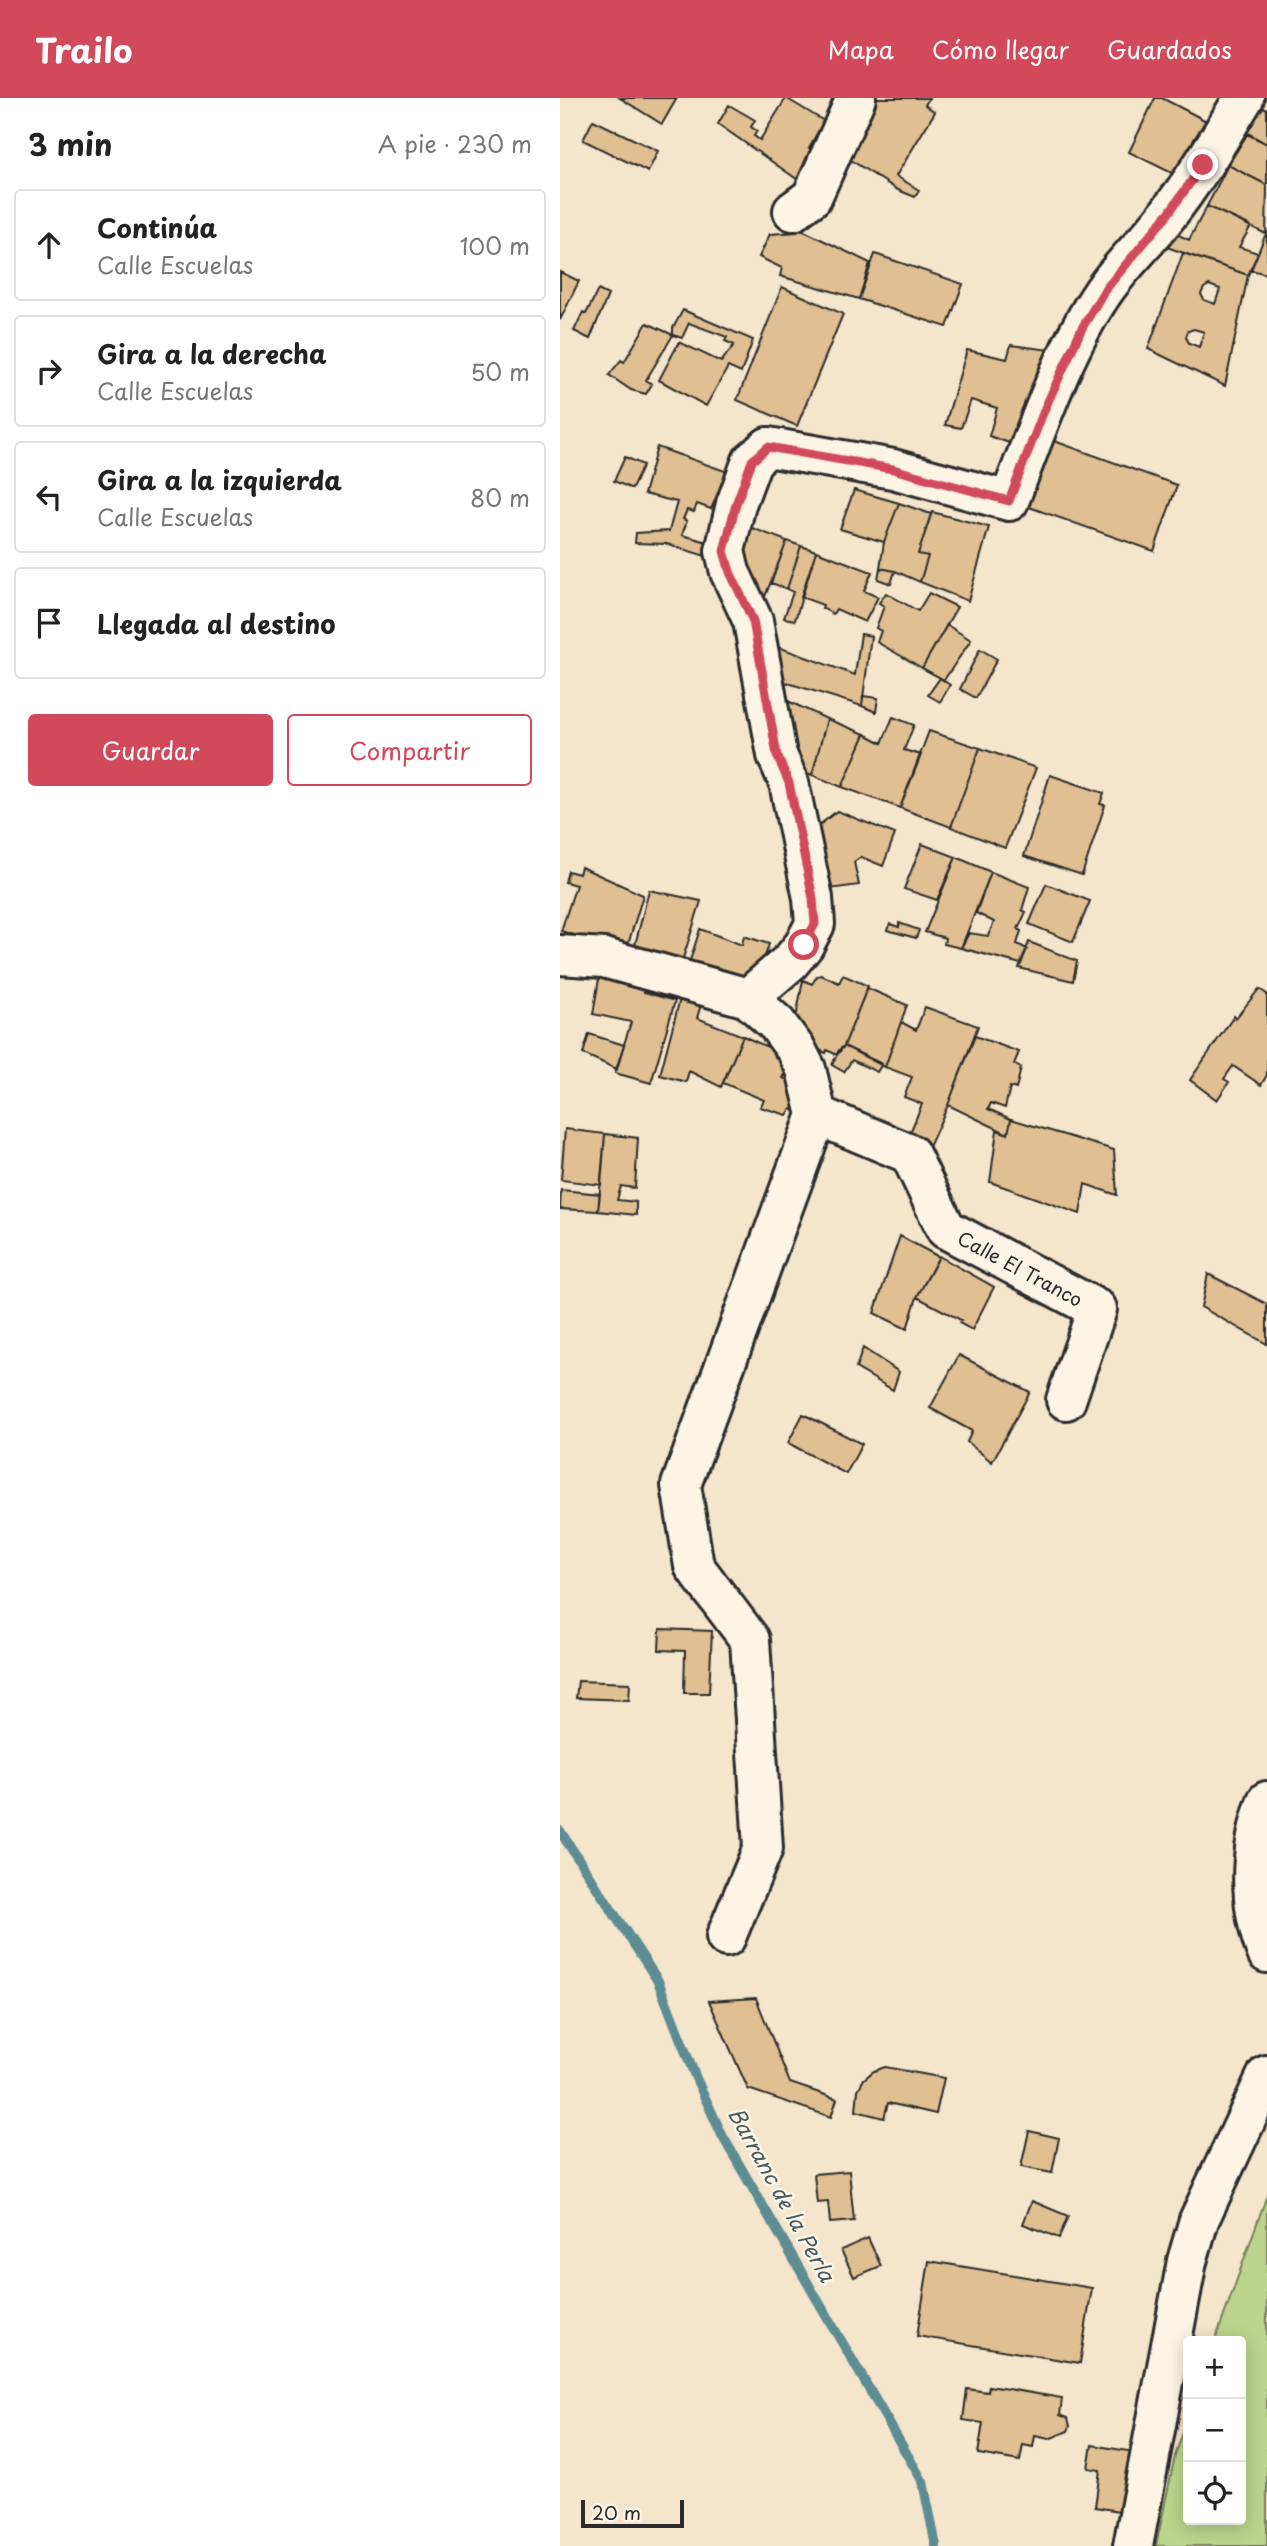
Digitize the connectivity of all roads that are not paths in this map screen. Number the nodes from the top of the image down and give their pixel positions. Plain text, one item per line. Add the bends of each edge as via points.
1 (856, 98) edge
2 (1244, 98) edge
3 (793, 211) dead end
4 (560, 955) edge
5 (748, 998) junction
6 (817, 1115) junction
7 (1066, 1400) dead end
8 (1267, 1801) edge
9 (726, 1937) dead end
10 (1267, 1953) edge
11 (1267, 2075) edge
12 (1133, 2546) edge

1 - 3 street via 812,197
2 - 5 street via 1203,165 1104,291 1082,328 1009,501 893,469 768,447 752,461 724,551 753,621 815,924 798,953
4 - 5 street via 604,958
5 - 6 street via 777,1024 797,1051
6 - 7 street, Calle El Tranco via 911,1154 946,1229 1097,1309
6 - 9 street via 681,1485 694,1566 750,1640 763,1848
8 - 10 street via 1254,1850 1253,1875 1255,1910
11 - 12 street via 1199,2220 1187,2261

